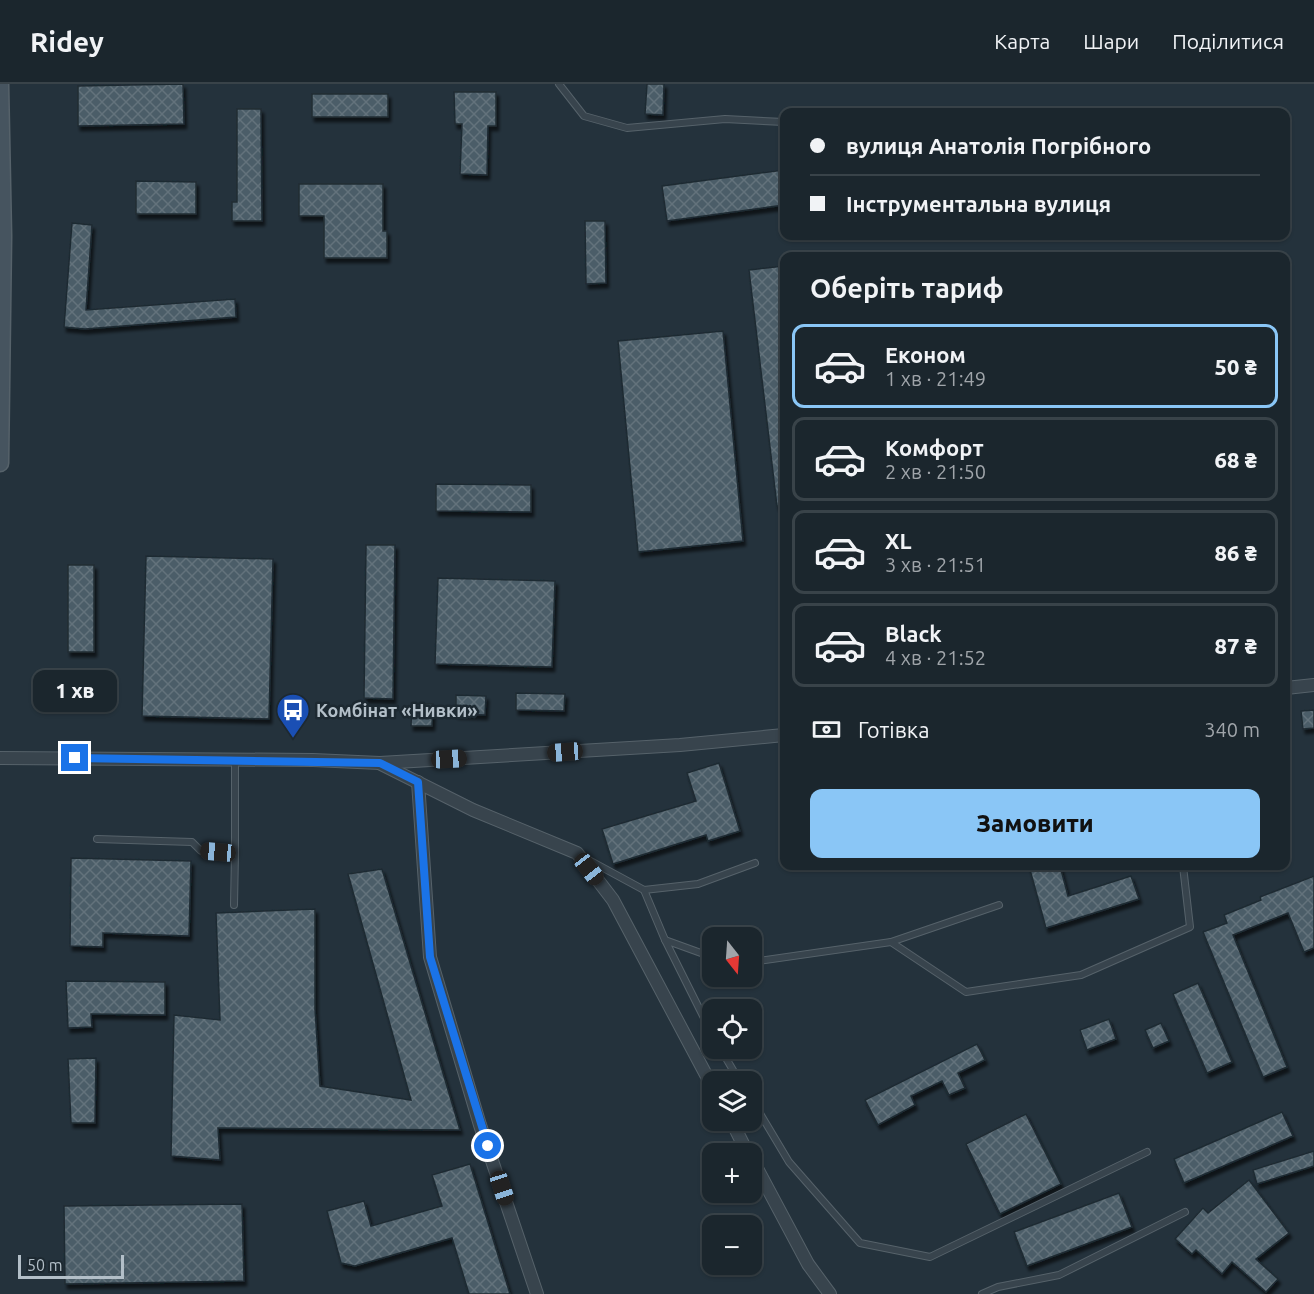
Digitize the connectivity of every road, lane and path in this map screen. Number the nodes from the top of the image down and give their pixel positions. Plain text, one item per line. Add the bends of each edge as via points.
1 (0, 84) edge
2 (560, 84) edge
3 (780, 122) edge
4 (0, 463) edge
5 (1314, 685) edge
6 (1290, 688) edge
7 (780, 735) edge
8 (0, 758) edge
9 (235, 759) junction
10 (380, 763) junction
11 (418, 782) junction
12 (97, 839) dead end
13 (235, 853) junction
14 (577, 853) junction
15 (755, 863) dead end
16 (1183, 870) edge
17 (645, 890) junction
18 (234, 905) dead end
19 (999, 905) dead end
20 (665, 940) junction
21 (891, 942) junction
22 (702, 953) edge
23 (762, 961) edge
24 (702, 1014) edge
25 (704, 1071) edge
26 (762, 1117) edge
27 (1147, 1152) dead end
28 (762, 1178) edge
29 (1185, 1212) dead end
30 (537, 1294) edge
31 (830, 1294) edge
32 (982, 1294) edge

1 - 4 street
2 - 3 lane via 584,116 627,128 725,119
5 - 6 street
7 - 10 street
8 - 9 street
9 - 10 street
9 - 13 lane
10 - 11 street
11 - 14 street via 473,810
11 - 30 street via 430,957 480,1125
12 - 13 lane via 192,842 201,851
13 - 18 lane
14 - 17 lane
14 - 25 street via 613,900
15 - 17 lane via 698,884
16 - 21 lane via 1190,927 1081,975 966,992
17 - 20 lane
19 - 21 lane
20 - 22 lane
20 - 24 lane
21 - 23 lane
26 - 27 lane via 789,1162 860,1243 930,1257
28 - 31 street via 808,1264
29 - 32 lane via 1059,1275

